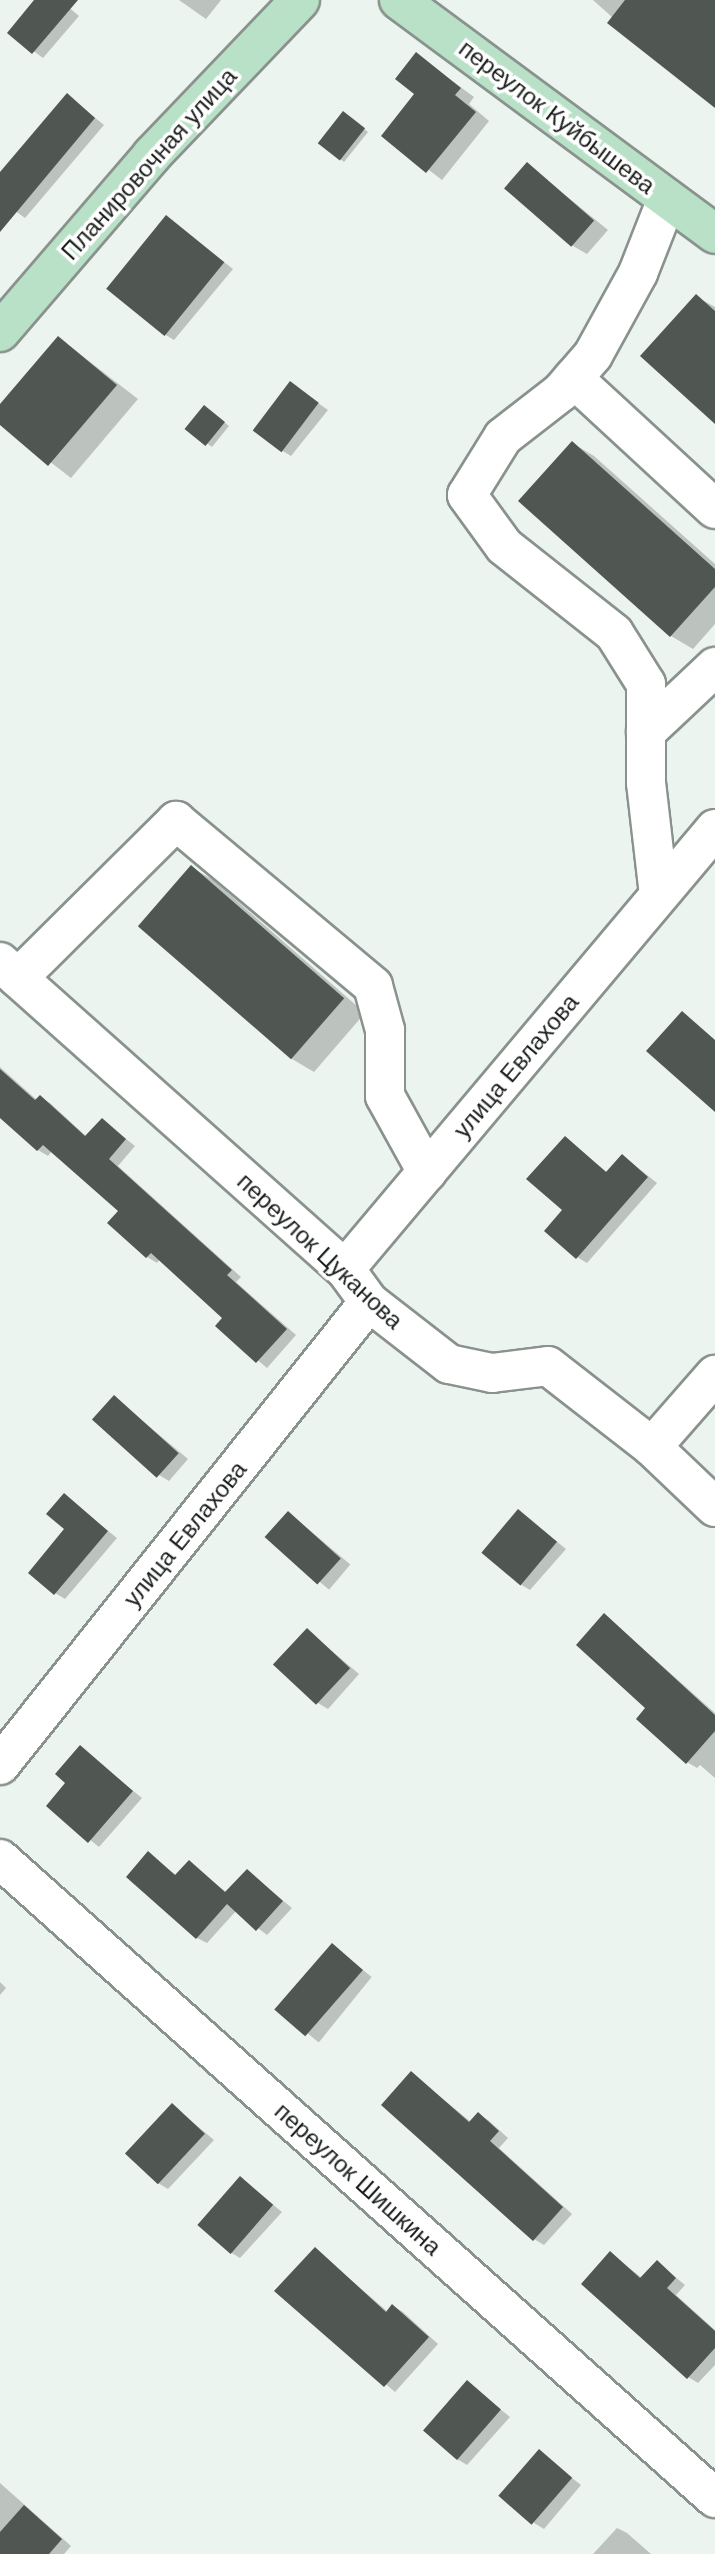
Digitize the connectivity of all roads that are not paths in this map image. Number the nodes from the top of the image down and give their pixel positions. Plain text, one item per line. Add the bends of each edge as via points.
1 (300, 0) edge
2 (399, 0) edge
3 (667, 199) junction
4 (715, 234) edge
5 (0, 332) edge
6 (573, 378) junction
7 (715, 509) edge
8 (715, 667) edge
9 (646, 732) junction
10 (715, 828) edge
11 (659, 895) junction
12 (9, 970) edge
13 (427, 1172) junction
14 (345, 1269) junction
15 (369, 1302) junction
16 (715, 1375) edge
17 (652, 1447) junction
18 (715, 1507) edge
19 (0, 1765) edge
20 (0, 1859) edge
21 (715, 2498) edge

1 - 5 main road, Планировочная улица via 152,155
2 - 3 main road, переулок Куйбышева
3 - 4 main road, переулок Куйбышева
3 - 6 street via 638,273 593,355
6 - 7 street
6 - 9 street via 503,437 467,495 504,546 614,633 646,684
8 - 9 street
9 - 11 street via 646,782
10 - 11 street, улица Евлахова
11 - 13 street, улица Евлахова
12 - 13 street, переулок Цуканова via 176,821 373,986 385,1030 386,1096
12 - 14 street, переулок Цуканова
13 - 14 street, улица Евлахова
14 - 15 street, переулок Цуканова
15 - 17 street, переулок Цуканова via 449,1364 492,1373 548,1366
15 - 19 street, улица Евлахова
16 - 17 street
17 - 18 street, переулок Цуканова
20 - 21 street, переулок Шишкина

